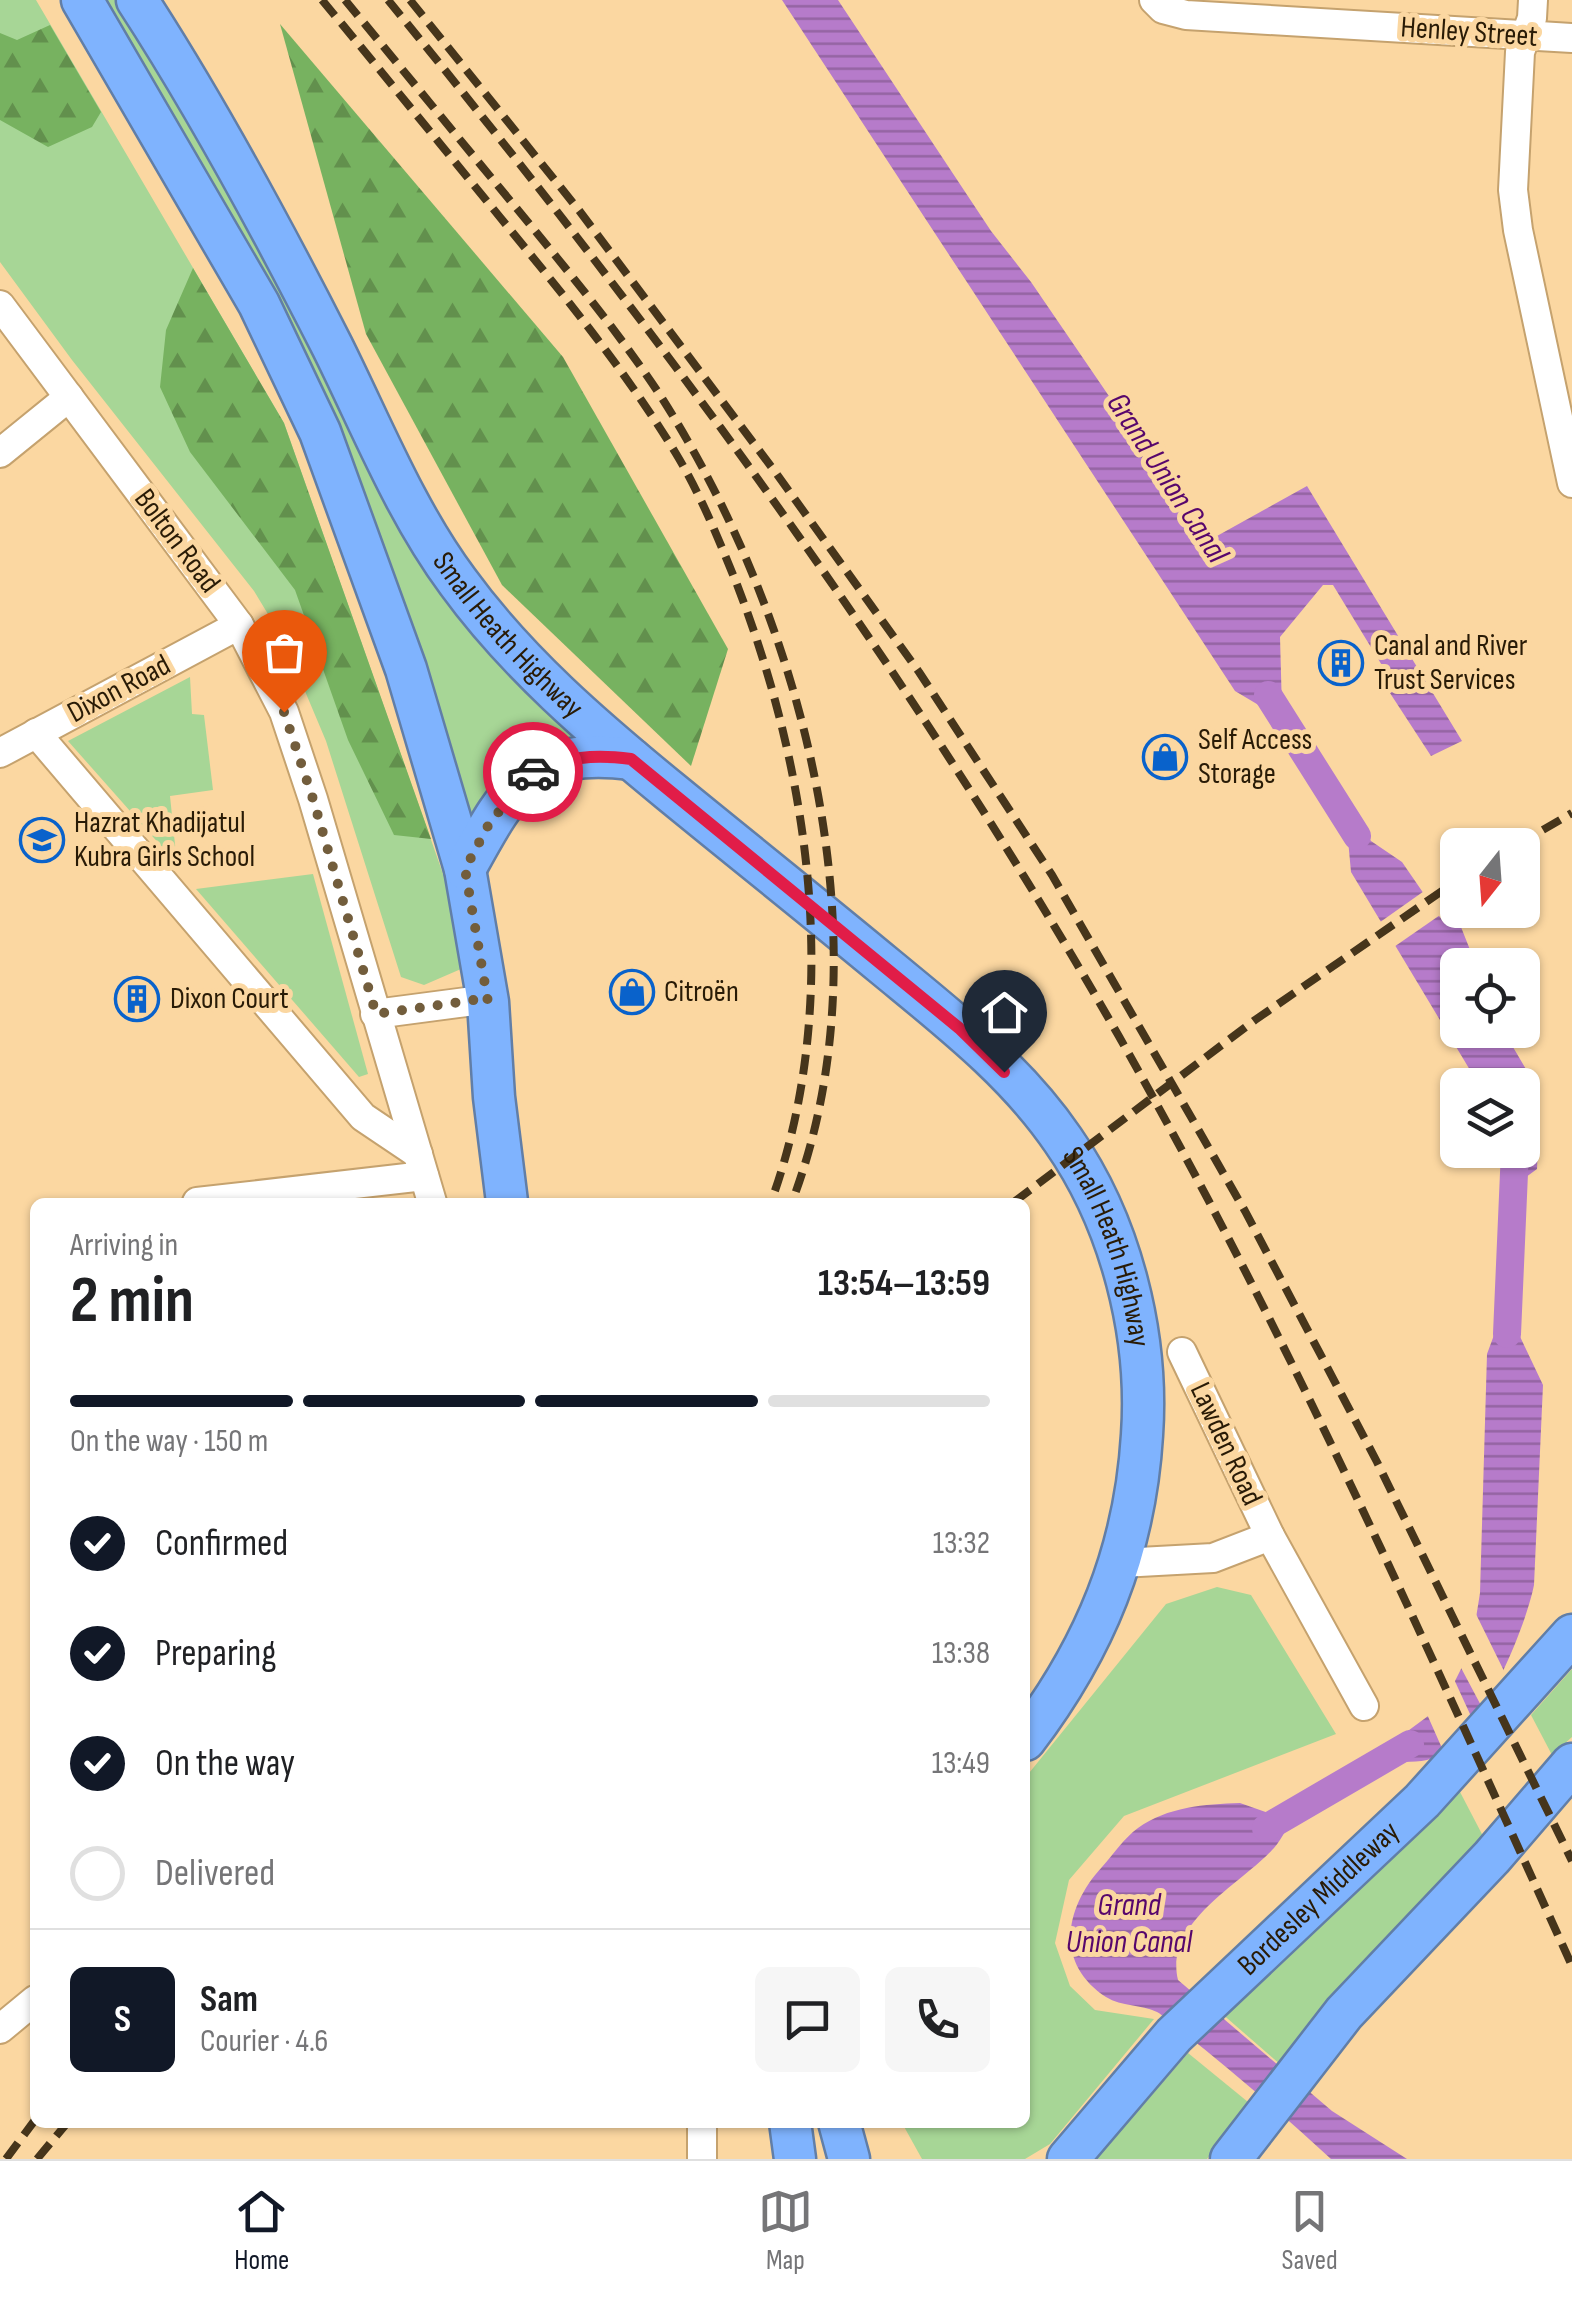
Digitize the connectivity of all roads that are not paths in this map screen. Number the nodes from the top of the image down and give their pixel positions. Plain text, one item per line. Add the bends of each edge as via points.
1 (82, 0) edge
2 (137, 0) edge
3 (1154, 0) edge
4 (1534, 0) edge
5 (1525, 35) junction
6 (1572, 38) edge
7 (0, 304) edge
8 (69, 397) junction
9 (0, 453) edge
10 (1572, 484) edge
11 (240, 626) junction
12 (36, 733) junction
13 (0, 753) edge
14 (631, 759) junction
15 (465, 869) junction
16 (488, 1002) junction
17 (376, 1014) junction
18 (425, 1178) edge
19 (235, 1198) edge
20 (507, 1198) edge
21 (1182, 1352) dead end
22 (1270, 1536) junction
23 (1121, 1563) junction
24 (1572, 1635) edge
25 (1364, 1706) dead end
26 (1030, 1734) edge
27 (1572, 1764) edge
28 (30, 2004) edge
29 (0, 2029) edge
30 (702, 2128) edge
31 (791, 2128) edge
32 (841, 2128) edge
33 (702, 2159) edge
34 (796, 2159) edge
35 (849, 2159) edge
36 (1068, 2159) edge
37 (1231, 2159) edge

1 - 15 highway via 259,304 320,432 406,670
2 - 14 highway, Small Heath Highway via 288,259 407,498 456,580 529,667
3 - 5 street, Henley Street via 1186,14
4 - 5 street
5 - 6 street, Henley Street
5 - 10 street via 1512,190
7 - 8 street, Bolton Road
8 - 9 street
8 - 11 street, Bolton Road
11 - 12 street, Dixon Road
11 - 17 street, Bolton Road via 284,712
12 - 13 street, Dixon Road
12 - 18 street via 362,1116
14 - 15 highway via 564,759 533,772 496,812
14 - 23 highway, Small Heath Highway via 959,1028 1065,1141 1100,1206 1126,1277 1140,1346 1140,1473
15 - 16 highway
16 - 17 street
16 - 20 highway
17 - 18 street, Bolton Road
18 - 19 street
21 - 22 street, Lawden Road
22 - 23 street, Lawden Road via 1214,1558
22 - 25 street, Lawden Road
23 - 26 highway, Small Heath Highway via 1093,1630
24 - 36 highway, Bordesley Middleway via 1422,1800 1174,2035
27 - 37 highway via 1344,2013
28 - 29 street
30 - 33 street
31 - 34 highway
32 - 35 highway

